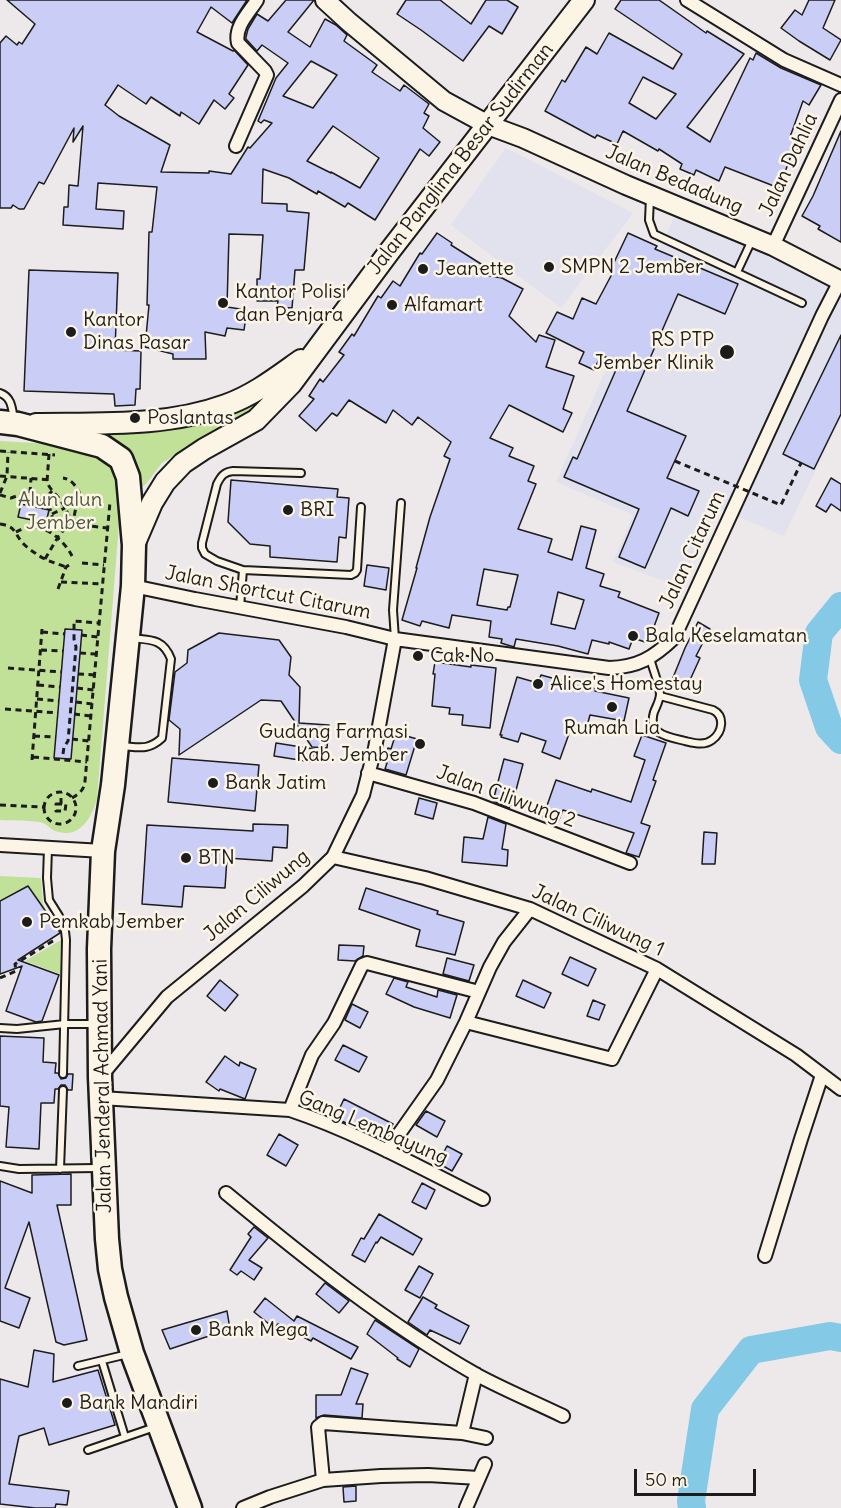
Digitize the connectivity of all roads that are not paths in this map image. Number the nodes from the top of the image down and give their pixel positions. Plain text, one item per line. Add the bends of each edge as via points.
1 (257, 0) edge
2 (325, 0) edge
3 (584, 0) edge
4 (687, 0) edge
5 (841, 85) edge
6 (841, 100) edge
7 (488, 125) junction
8 (236, 146) dead end
9 (651, 195) junction
10 (753, 237) junction
11 (773, 246) junction
12 (737, 272) junction
13 (840, 281) edge
14 (802, 303) dead end
15 (319, 347) junction
16 (0, 393) edge
17 (11, 423) edge
18 (301, 473) dead end
19 (401, 503) dead end
20 (361, 507) dead end
21 (134, 545) junction
22 (243, 570) junction
23 (133, 585) junction
24 (240, 607) junction
25 (127, 637) junction
26 (395, 639) junction
27 (650, 658) junction
28 (660, 696) junction
29 (117, 746) junction
30 (368, 773) junction
31 (0, 844) edge
32 (48, 847) junction
33 (103, 851) junction
34 (333, 857) junction
35 (630, 863) dead end
36 (530, 909) junction
37 (657, 969) junction
38 (479, 992) junction
39 (466, 1022) junction
40 (66, 1024) junction
41 (99, 1024) junction
42 (0, 1028) edge
43 (63, 1074) dead end
44 (822, 1075) junction
45 (100, 1088) junction
46 (841, 1089) edge
47 (63, 1090) dead end
48 (290, 1110) junction
49 (387, 1151) junction
50 (0, 1166) edge
51 (103, 1167) junction
52 (60, 1169) junction
53 (226, 1193) dead end
54 (483, 1199) dead end
55 (765, 1256) dead end
56 (132, 1353) junction
57 (102, 1361) junction
58 (78, 1366) dead end
59 (476, 1374) junction
60 (563, 1416) dead end
61 (158, 1426) junction
62 (462, 1433) junction
63 (125, 1437) junction
64 (486, 1437) dead end
65 (87, 1450) dead end
66 (485, 1464) dead end
67 (479, 1478) junction
68 (323, 1480) junction
69 (190, 1508) edge
70 (243, 1508) edge
71 (466, 1508) edge

1 - 8 street via 238,29 237,38 267,75
2 - 7 main road, Jalan Bedadung via 444,101
3 - 7 main road, Jalan Panglima Besar Sudirman
4 - 5 street via 784,60
6 - 11 street, Jalan Dahlia
7 - 9 main road, Jalan Bedadung
7 - 15 main road, Jalan Panglima Besar Sudirman
9 - 10 main road, Jalan Bedadung
9 - 12 lane via 649,220 654,234
10 - 11 main road, Jalan Bedadung
10 - 12 lane
11 - 13 main road, Jalan Bedadung
12 - 14 lane
13 - 27 street, Jalan Citarum via 674,638
15 - 17 main road, Jalan Panglima Besar Sudirman via 260,389 205,412 130,422
15 - 21 main road, Jalan Panglima Besar Sudirman via 256,420 183,463 165,482
16 - 17 lane via 10,402
17 - 21 highway, Jalan Jenderal Achmad Yani via 102,446 121,459 128,477
18 - 22 lane via 233,471 221,476 202,549 217,561
19 - 26 lane via 393,610
20 - 22 lane via 355,573
21 - 23 highway, Jalan Jenderal Achmad Yani
22 - 24 lane
23 - 24 street, Jalan Shortcut Citarum
23 - 25 highway, Jalan Jenderal Achmad Yani
24 - 26 street, Jalan Shortcut Citarum
25 - 29 highway, Jalan Jenderal Achmad Yani
25 - 29 lane via 157,641 171,658 162,738 147,748
26 - 27 street, Jalan Citarum via 609,668 625,668
26 - 30 street, Jalan Ciliwung
27 - 28 lane
28 - 28 lane via 653,723 663,736 699,744 713,740 719,732 719,713
29 - 33 highway, Jalan Jenderal Achmad Yani
30 - 34 street, Jalan Ciliwung via 363,795
30 - 35 street, Jalan Ciliwung 2 via 474,802
31 - 32 street
32 - 33 street
32 - 40 lane via 49,900 66,934
33 - 41 highway, Jalan Jenderal Achmad Yani
34 - 36 street, Jalan Ciliwung 1 via 425,878
34 - 45 street, Jalan Ciliwung via 167,997
36 - 37 street, Jalan Ciliwung 1
36 - 38 street via 504,942
37 - 39 street via 612,1059
37 - 44 street, Jalan Ciliwung 1
38 - 39 street
38 - 48 street via 367,963 362,965 333,1023 312,1054
39 - 49 street via 437,1080
40 - 41 lane
40 - 42 lane
40 - 43 lane
41 - 45 highway, Jalan Jenderal Achmad Yani
44 - 46 street, Jalan Ciliwung 1
44 - 55 street
45 - 48 street, Gang Lembayung
45 - 51 highway, Jalan Jenderal Achmad Yani
47 - 52 lane
48 - 49 street, Gang Lembayung
49 - 54 street, Gang Lembayung
50 - 52 lane
51 - 52 lane
51 - 56 highway, Jalan Jenderal Achmad Yani via 110,1269
53 - 59 street via 366,1303
56 - 57 lane
56 - 61 highway, Jalan Jenderal Achmad Yani
57 - 58 lane
57 - 63 lane
59 - 60 street
59 - 62 street
61 - 63 lane
61 - 69 highway, Jalan Jenderal Achmad Yani
62 - 64 street
62 - 68 street via 323,1423 318,1427 318,1435
63 - 65 lane
66 - 67 street
67 - 68 street via 381,1476
67 - 71 street
68 - 70 street

